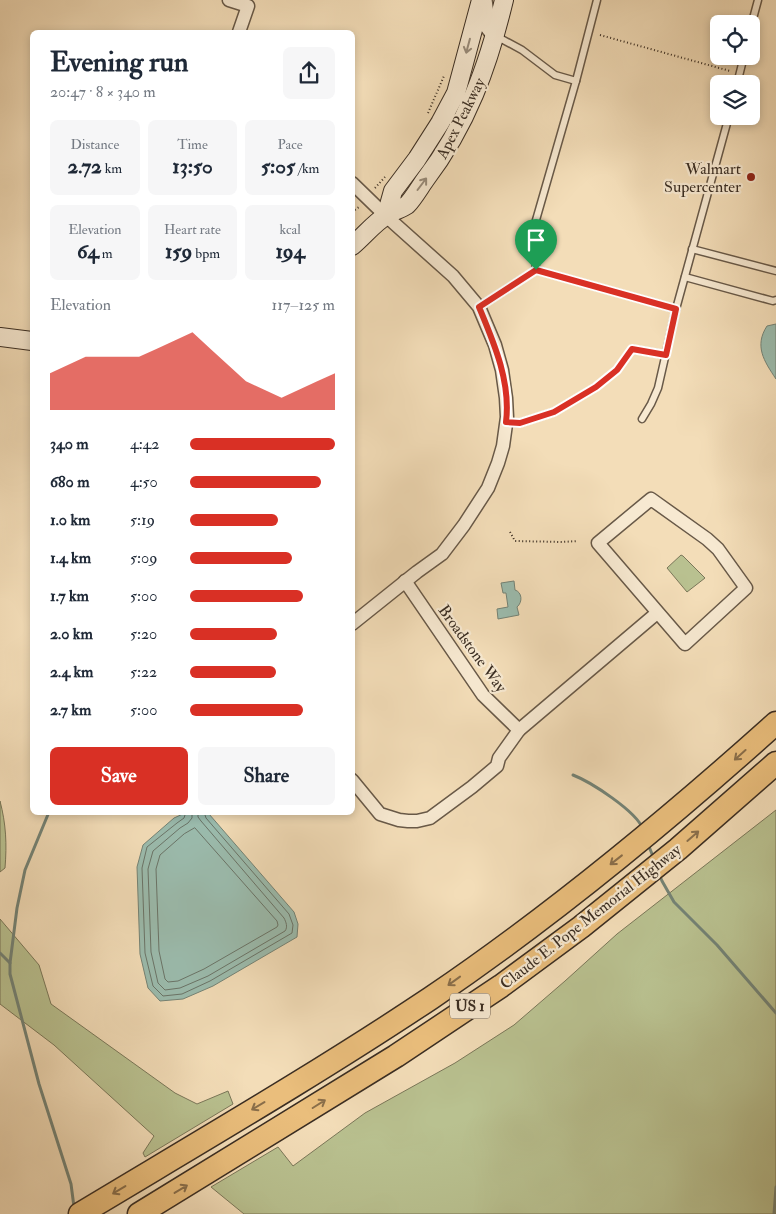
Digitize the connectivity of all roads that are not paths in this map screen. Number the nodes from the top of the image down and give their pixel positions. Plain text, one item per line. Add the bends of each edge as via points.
1 (228, 0) edge
2 (482, 0) edge
3 (504, 0) edge
4 (597, 0) edge
5 (758, 0) edge
6 (754, 15) edge
7 (240, 30) edge
8 (495, 36) junction
9 (576, 81) junction
10 (726, 125) edge
11 (355, 186) edge
12 (386, 216) junction
13 (355, 243) edge
14 (692, 249) junction
15 (536, 270) junction
16 (776, 271) edge
17 (685, 277) junction
18 (776, 300) edge
19 (479, 307) junction
20 (676, 309) junction
21 (0, 337) edge
22 (30, 341) edge
23 (666, 355) junction
24 (642, 419) dead end
25 (506, 422) junction
26 (406, 581) junction
27 (657, 613) junction
28 (355, 622) edge
29 (776, 722) edge
30 (519, 730) junction
31 (776, 763) edge
32 (355, 784) edge
33 (80, 1214) edge
34 (139, 1214) edge

1 - 7 street via 248,6
2 - 8 street via 488,28
2 -> 12 main road, Apex Peakway via 456,93 417,159 393,191
3 - 8 main road, Apex Peakway
4 - 9 lane
5 - 6 lane
8 - 9 lane via 522,50 555,75
12 -> 8 main road, Apex Peakway via 407,204 448,147 476,92
9 - 15 lane via 536,220
10 - 14 lane
11 - 12 street
12 - 13 main road, Apex Peakway
12 - 19 street via 453,276
14 - 16 lane
14 - 17 lane
15 - 19 lane
15 - 20 lane
17 - 18 lane
17 - 20 lane
19 - 25 street via 502,370
20 - 23 lane
21 - 22 main road
23 - 24 lane via 658,388
23 - 25 lane via 632,349 617,370 596,387 554,412 520,423
25 - 26 street via 503,446 488,488 442,554
26 - 28 street
26 - 30 street, Broadstone Way via 483,696
27 - 27 street via 598,543 651,498 713,544 746,588 685,644
27 - 30 street
29 -> 33 highway, Claude E. Pope Memorial Highway / US 1 via 640,841 432,997 288,1089
30 - 32 street via 497,766 430,818 408,821 380,814
34 -> 31 highway, Claude E. Pope Memorial Highway / US 1 via 396,1056 500,986 678,850

